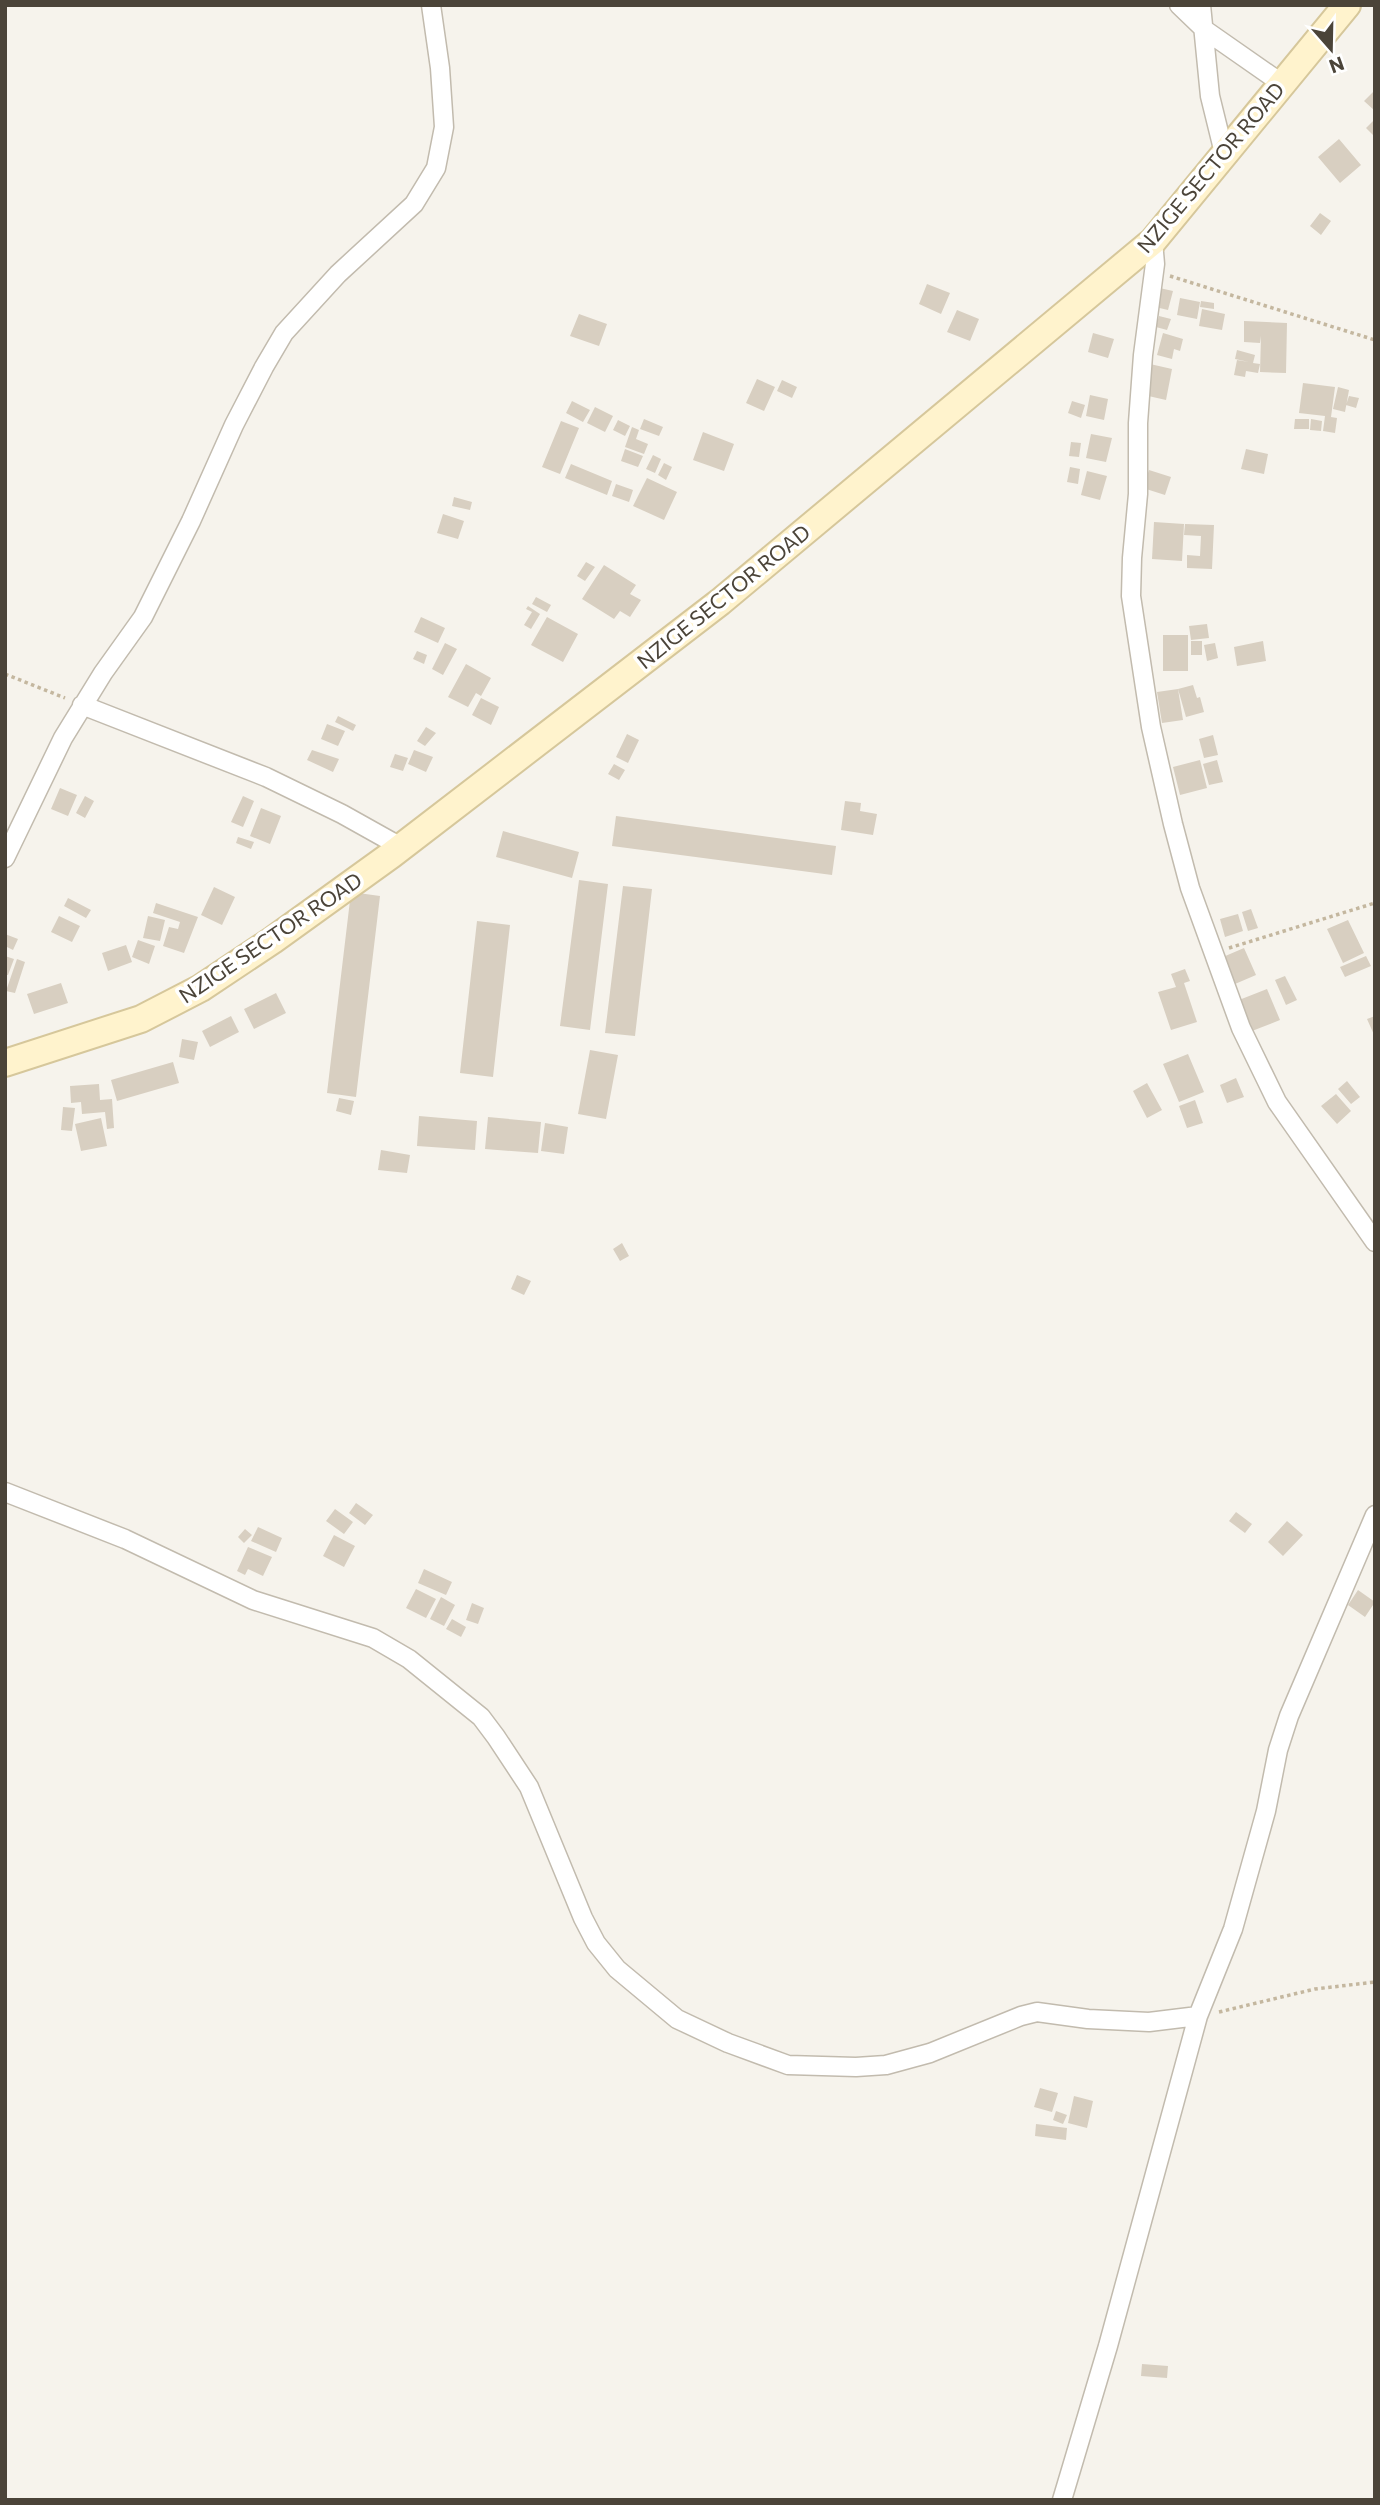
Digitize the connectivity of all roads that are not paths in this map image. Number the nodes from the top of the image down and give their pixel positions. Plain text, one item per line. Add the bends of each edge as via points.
1 (431, 5) edge
2 (1179, 5) edge
3 (1201, 5) edge
4 (1348, 5) edge
5 (1205, 30) junction
6 (1281, 83) junction
7 (1224, 153) junction
8 (1153, 241) junction
9 (82, 705) junction
10 (401, 847) junction
11 (5, 858) edge
12 (5, 1063) edge
13 (1375, 1242) edge
14 (5, 1492) edge
15 (1375, 1515) edge
16 (1198, 2016) junction
17 (1062, 2500) edge

1 - 9 street via 444,127 436,168 414,205 338,274 284,333 234,425 143,617
2 - 5 street
3 - 5 street
4 - 6 main road, NZIGE SECTOR ROAD
5 - 6 street
5 - 7 street via 1210,96
6 - 7 main road, NZIGE SECTOR ROAD
7 - 8 main road, NZIGE SECTOR ROAD
8 - 10 main road, NZIGE SECTOR ROAD via 720,602
8 - 13 street via 1131,596 1151,727 1172,824 1241,1028 1277,1102
9 - 10 street via 266,778
9 - 11 street
10 - 12 main road, NZIGE SECTOR ROAD via 201,988 141,1019
14 - 16 street via 125,1539 253,1600 373,1638 409,1659 481,1717 509,1757 529,1787 583,1918 617,1969 677,2019 727,2043 788,2065 856,2067 886,2065 930,2053 1037,2012 1149,2022
15 - 16 street via 1289,1716 1233,1929
16 - 17 street

